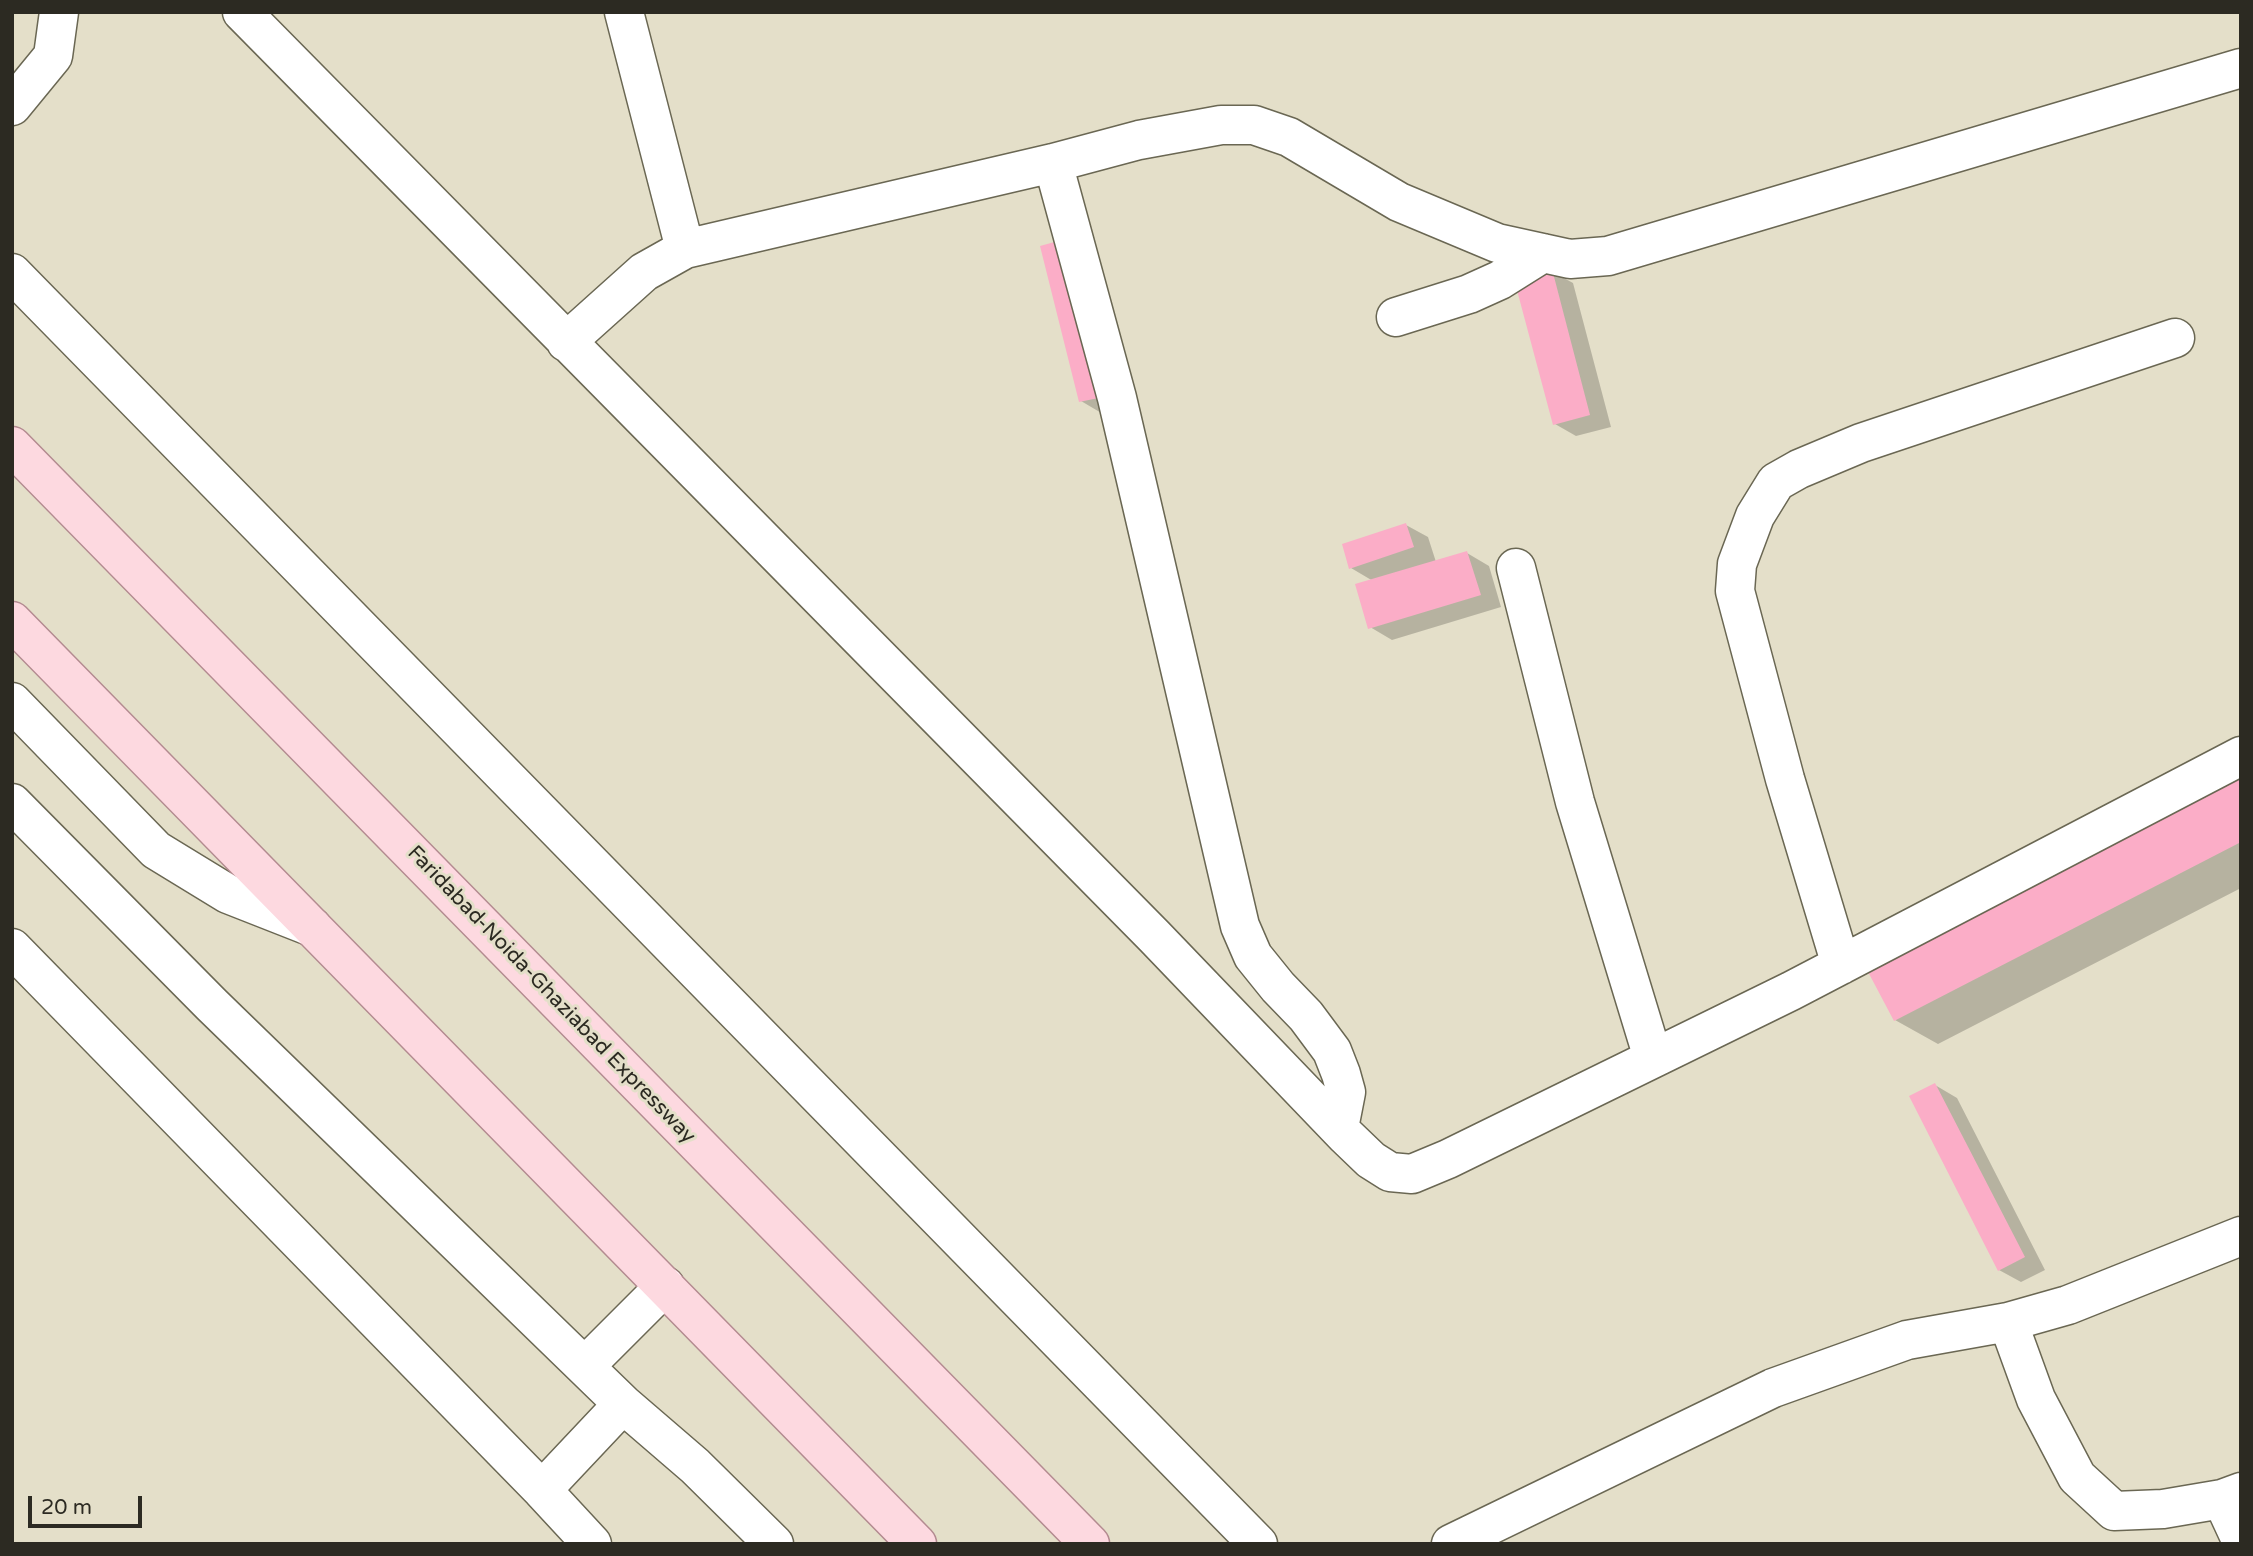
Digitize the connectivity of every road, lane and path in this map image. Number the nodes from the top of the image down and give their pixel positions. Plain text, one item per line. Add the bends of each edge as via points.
1 (59, 12) edge
2 (242, 12) edge
3 (624, 12) edge
4 (2241, 68) edge
5 (12, 106) edge
6 (1053, 163) junction
7 (685, 248) junction
8 (1543, 253) junction
9 (12, 274) edge
10 (1396, 317) dead end
11 (2175, 338) dead end
12 (566, 342) junction
13 (12, 446) edge
14 (1516, 568) dead end
15 (12, 621) edge
16 (12, 702) edge
17 (2241, 756) edge
18 (12, 803) edge
19 (312, 927) junction
20 (12, 948) edge
21 (1840, 965) junction
22 (1653, 1058) junction
23 (1339, 1129) junction
24 (2241, 1236) edge
25 (664, 1286) junction
26 (2008, 1322) junction
27 (585, 1366) junction
28 (624, 1404) junction
29 (542, 1490) junction
30 (2232, 1496) edge
31 (2241, 1540) edge
32 (590, 1543) edge
33 (774, 1544) edge
34 (917, 1544) edge
35 (1090, 1544) edge
36 (1258, 1544) edge
37 (1451, 1544) edge

1 - 5 street via 52,56
2 - 12 street
3 - 7 street
4 - 8 street via 1608,256 1570,259
6 - 7 street
6 - 8 street via 1139,140 1221,125 1254,125 1289,137 1399,202 1497,243
6 - 23 street via 1117,398 1240,926 1253,956 1332,1051 1346,1092
7 - 12 street via 644,272
8 - 10 street via 1469,294
9 - 36 street
11 - 21 street via 1861,443 1799,469 1776,482 1755,516 1737,564 1735,591
12 - 23 street
13 - 35 main road, Faridabad-Noida-Ghaziabad Expressway
14 - 22 street via 1575,802
15 - 19 main road
16 - 19 street via 156,850 228,894
17 - 21 street
18 - 27 street via 212,1005
19 - 25 main road
20 - 29 street
21 - 22 street
22 - 23 street via 1412,1174 1390,1172
24 - 26 street via 2068,1305
25 - 27 street
25 - 34 main road
26 - 30 street via 2036,1399 2077,1477 2115,1511
26 - 37 street via 1907,1340 1773,1388
27 - 28 street
28 - 29 street
28 - 33 street
29 - 32 street
30 - 31 street

